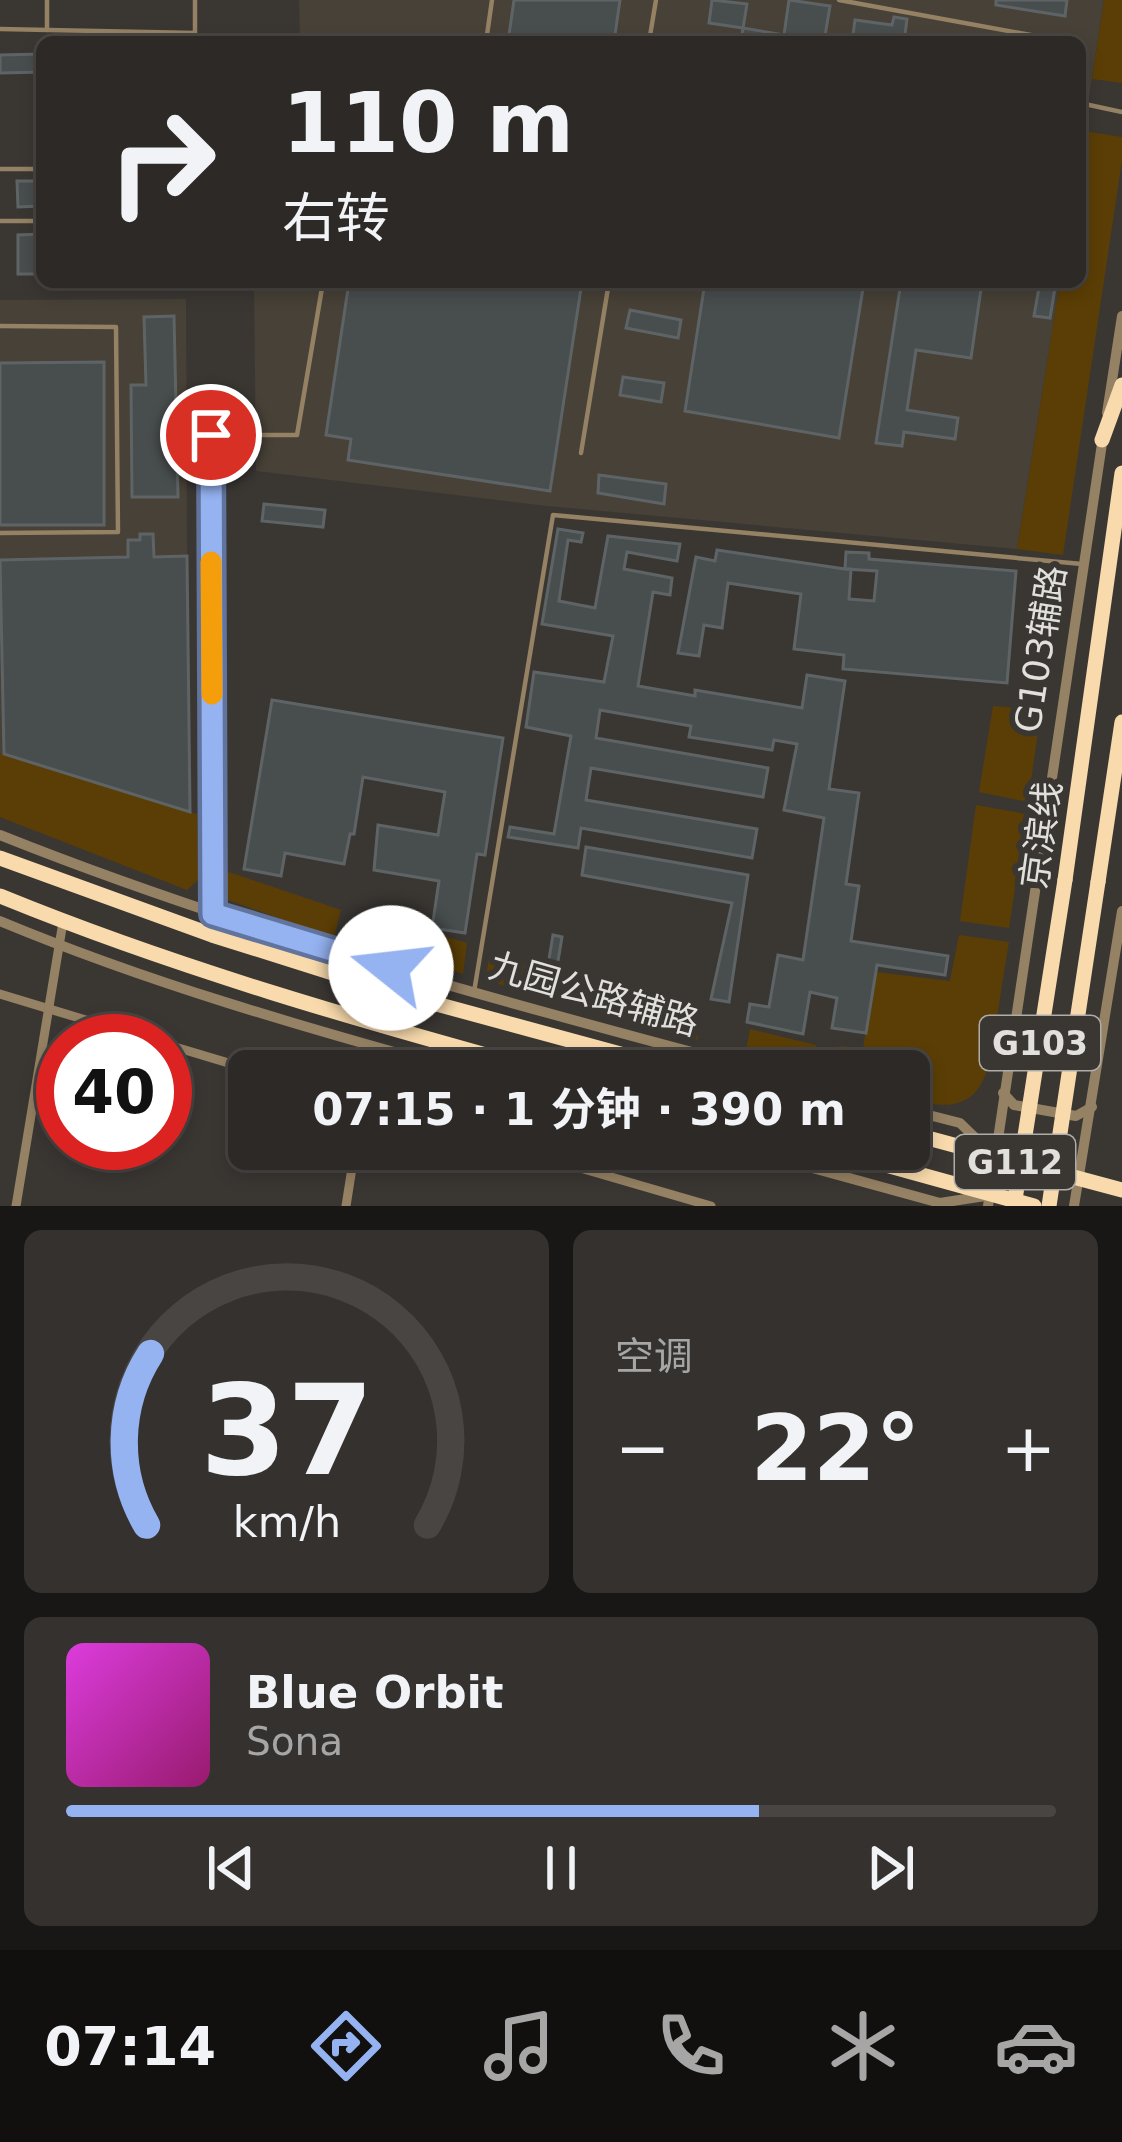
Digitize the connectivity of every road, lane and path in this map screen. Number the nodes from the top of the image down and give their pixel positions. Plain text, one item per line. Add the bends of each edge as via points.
1 (47, 0) edge
2 (195, 0) edge
3 (492, 0) edge
4 (656, 0) edge
5 (839, 0) edge
6 (922, 0) edge
7 (920, 15) junction
8 (0, 29) edge
9 (47, 30) junction
10 (487, 36) edge
11 (650, 36) edge
12 (1036, 36) edge
13 (1086, 104) edge
14 (1122, 112) edge
15 (0, 169) edge
16 (36, 169) edge
17 (0, 221) edge
18 (36, 221) edge
19 (322, 288) edge
20 (608, 288) edge
21 (1122, 316) edge
22 (0, 326) edge
23 (1122, 386) edge
24 (211, 435) joint
25 (1102, 440) junction
26 (581, 453) dead end
27 (1122, 472) edge
28 (0, 532) edge
29 (1083, 564) junction
30 (1122, 722) edge
31 (0, 835) edge
32 (0, 858) edge
33 (0, 896) edge
34 (1122, 911) edge
35 (213, 914) junction
36 (0, 921) edge
37 (63, 922) junction
38 (212, 935) junction
39 (58, 945) junction
40 (474, 992) junction
41 (0, 994) edge
42 (48, 1009) junction
43 (65, 1014) edge
44 (386, 1050) edge
45 (468, 1050) edge
46 (607, 1050) edge
47 (686, 1050) edge
48 (192, 1052) edge
49 (228, 1063) edge
50 (1003, 1093) junction
51 (1092, 1107) junction
52 (930, 1115) edge
53 (930, 1139) edge
54 (994, 1156) junction
55 (352, 1170) edge
56 (585, 1170) edge
57 (820, 1170) edge
58 (893, 1170) edge
59 (1079, 1178) junction
60 (1122, 1190) edge
61 (989, 1201) edge
62 (16, 1206) edge
63 (346, 1206) edge
64 (706, 1206) edge
65 (1014, 1206) edge
66 (1034, 1206) edge
67 (1049, 1206) edge
68 (1074, 1206) edge

1 - 9 lane
2 - 9 lane via 194,33
3 - 10 lane
4 - 11 lane
5 - 7 lane
6 - 7 lane
7 - 12 lane
8 - 9 lane
13 - 14 lane
15 - 16 lane
17 - 18 lane
19 - 24 lane via 297,435
20 - 26 lane
21 - 25 street, G103辅路
22 - 28 lane via 116,327 118,532
23 - 25 highway
24 - 35 street
25 - 29 street, G103辅路
27 - 65 highway, 京滨线 / G103, bridge
29 - 40 lane via 553,515
29 - 50 street, G103辅路
30 - 67 highway, 京滨线 / G103, bridge
31 - 35 street, 九园公路辅路
32 - 38 highway
33 - 37 highway
34 - 51 street
35 - 38 street
35 - 40 street, 九园公路辅路
36 - 39 street
37 - 39 street
37 - 45 highway
38 - 46 highway
39 - 42 street
39 - 44 street
40 - 47 street, 九园公路辅路
41 - 42 street
42 - 43 street
42 - 62 street
48 - 49 street
50 - 51 street via 1014,1105 1076,1116
50 - 54 street, G103辅路
51 - 59 street
52 - 54 street via 961,1123
53 - 54 highway, G112
54 - 59 highway, G112
54 - 61 street, G103辅路
55 - 63 street
56 - 64 street
57 - 61 street via 940,1203
58 - 61 highway, G112
59 - 60 highway, G112
59 - 68 street
61 - 66 highway, G112

